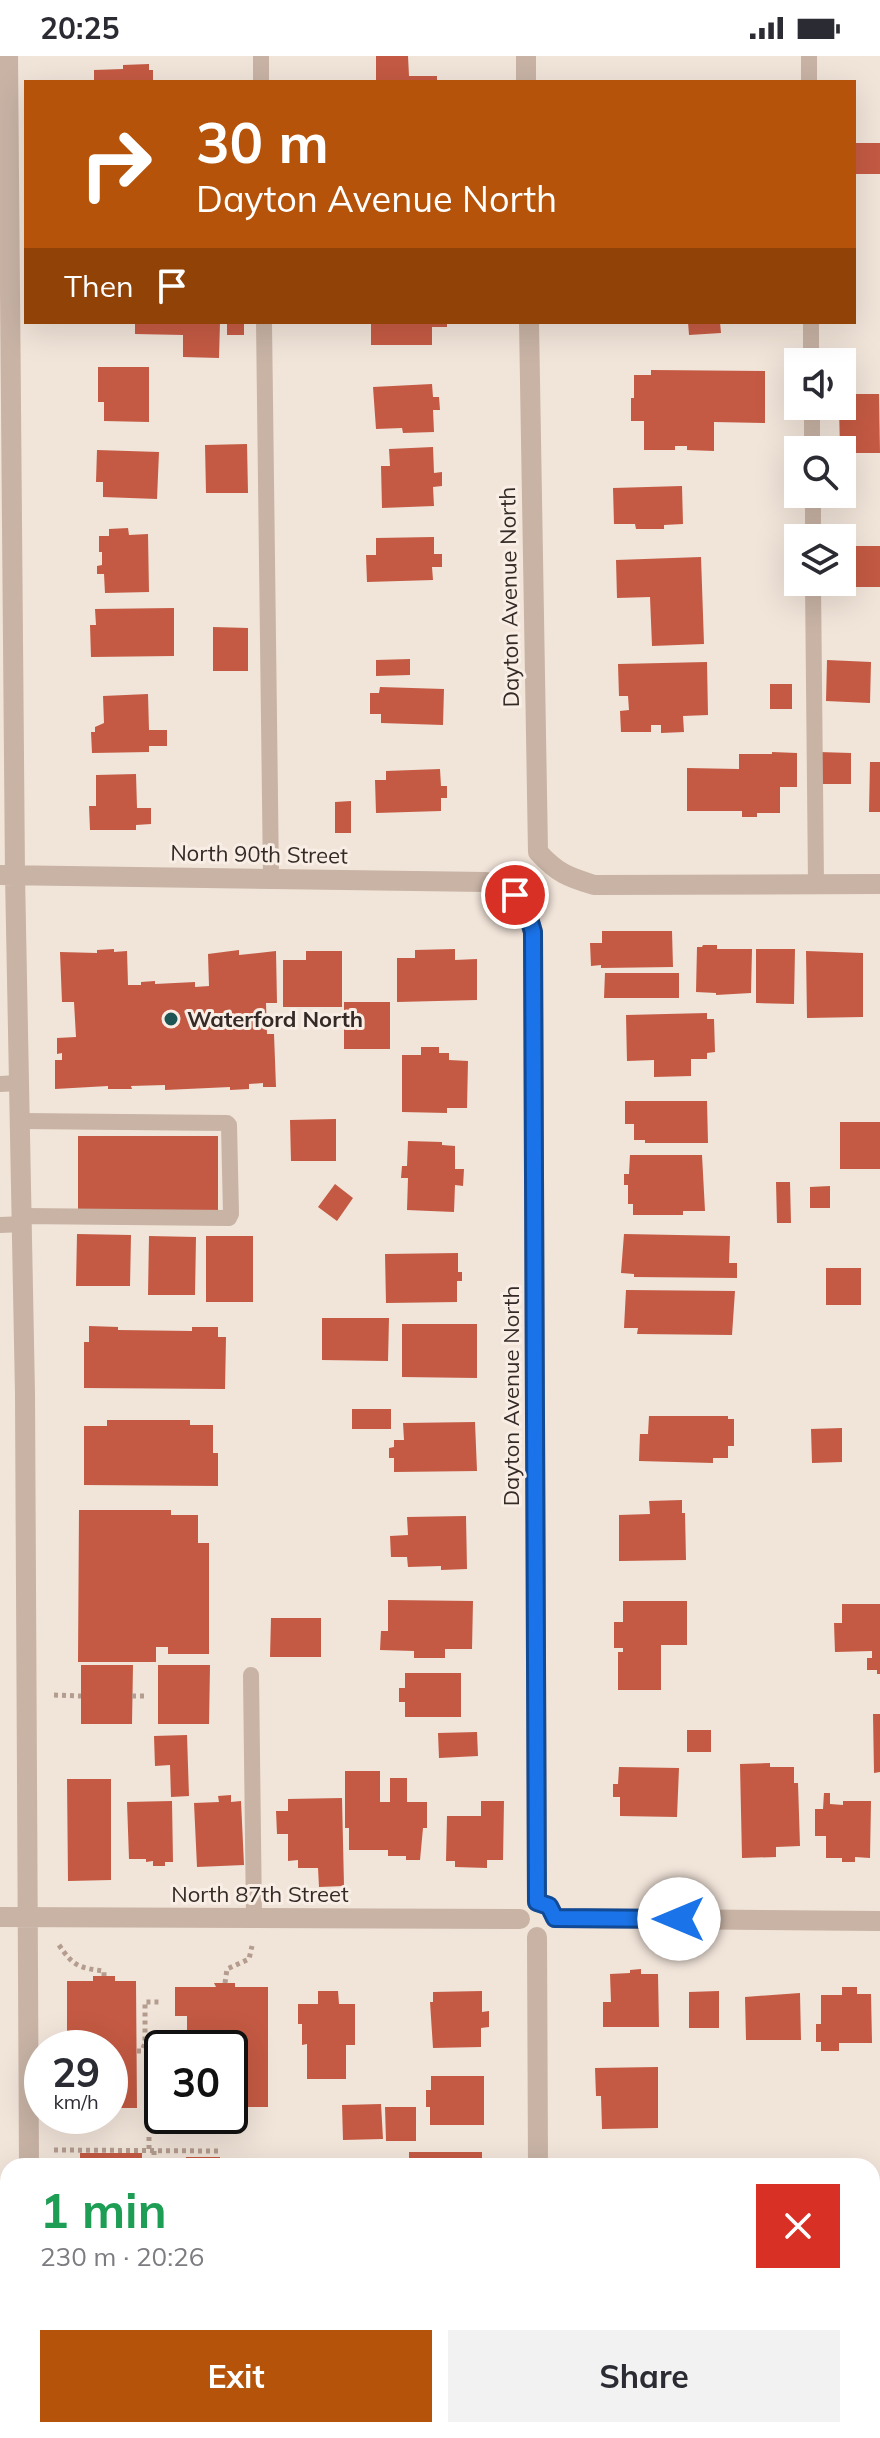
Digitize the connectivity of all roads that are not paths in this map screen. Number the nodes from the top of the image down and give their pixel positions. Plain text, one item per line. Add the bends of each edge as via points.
1 (8, 56) edge
2 (261, 56) edge
3 (526, 56) edge
4 (809, 56) edge
5 (261, 80) edge
6 (526, 80) edge
7 (809, 80) edge
8 (264, 324) edge
9 (529, 324) edge
10 (811, 324) edge
11 (811, 348) edge
12 (813, 596) edge
13 (7, 875) edge
14 (271, 878) junction
15 (816, 884) junction
16 (880, 884) edge
17 (515, 895) joint
18 (9, 1084) edge
19 (21, 1121) junction
20 (22, 1220) junction
21 (0, 1225) edge
22 (251, 1675) dead end
23 (537, 1902) junction
24 (0, 1917) edge
25 (27, 1917) junction
26 (254, 1918) junction
27 (555, 1918) junction
28 (520, 1919) junction
29 (880, 1921) edge
30 (537, 1937) junction
31 (29, 2158) edge
32 (538, 2158) edge

1 - 13 street
2 - 5 lane
3 - 6 street
4 - 7 lane
8 - 14 lane
9 - 15 street, Dayton Avenue North via 538,852 570,879 594,885
10 - 11 lane
12 - 15 lane
13 - 14 street, North 90th Street
13 - 18 street
14 - 17 street, North 90th Street via 486,882
15 - 16 street
17 - 23 street, Dayton Avenue North via 533,932
18 - 19 street
19 - 20 street
19 - 20 lane via 227,1123 231,1214
20 - 21 lane
20 - 25 street
22 - 26 lane
23 - 27 street via 549,1906
23 - 28 street via 524,1909
24 - 25 street, North 87th Street
25 - 26 street, North 87th Street
25 - 31 street
26 - 28 street, North 87th Street
27 - 29 street
27 - 30 street via 551,1931
28 - 30 street via 524,1931
30 - 32 street

